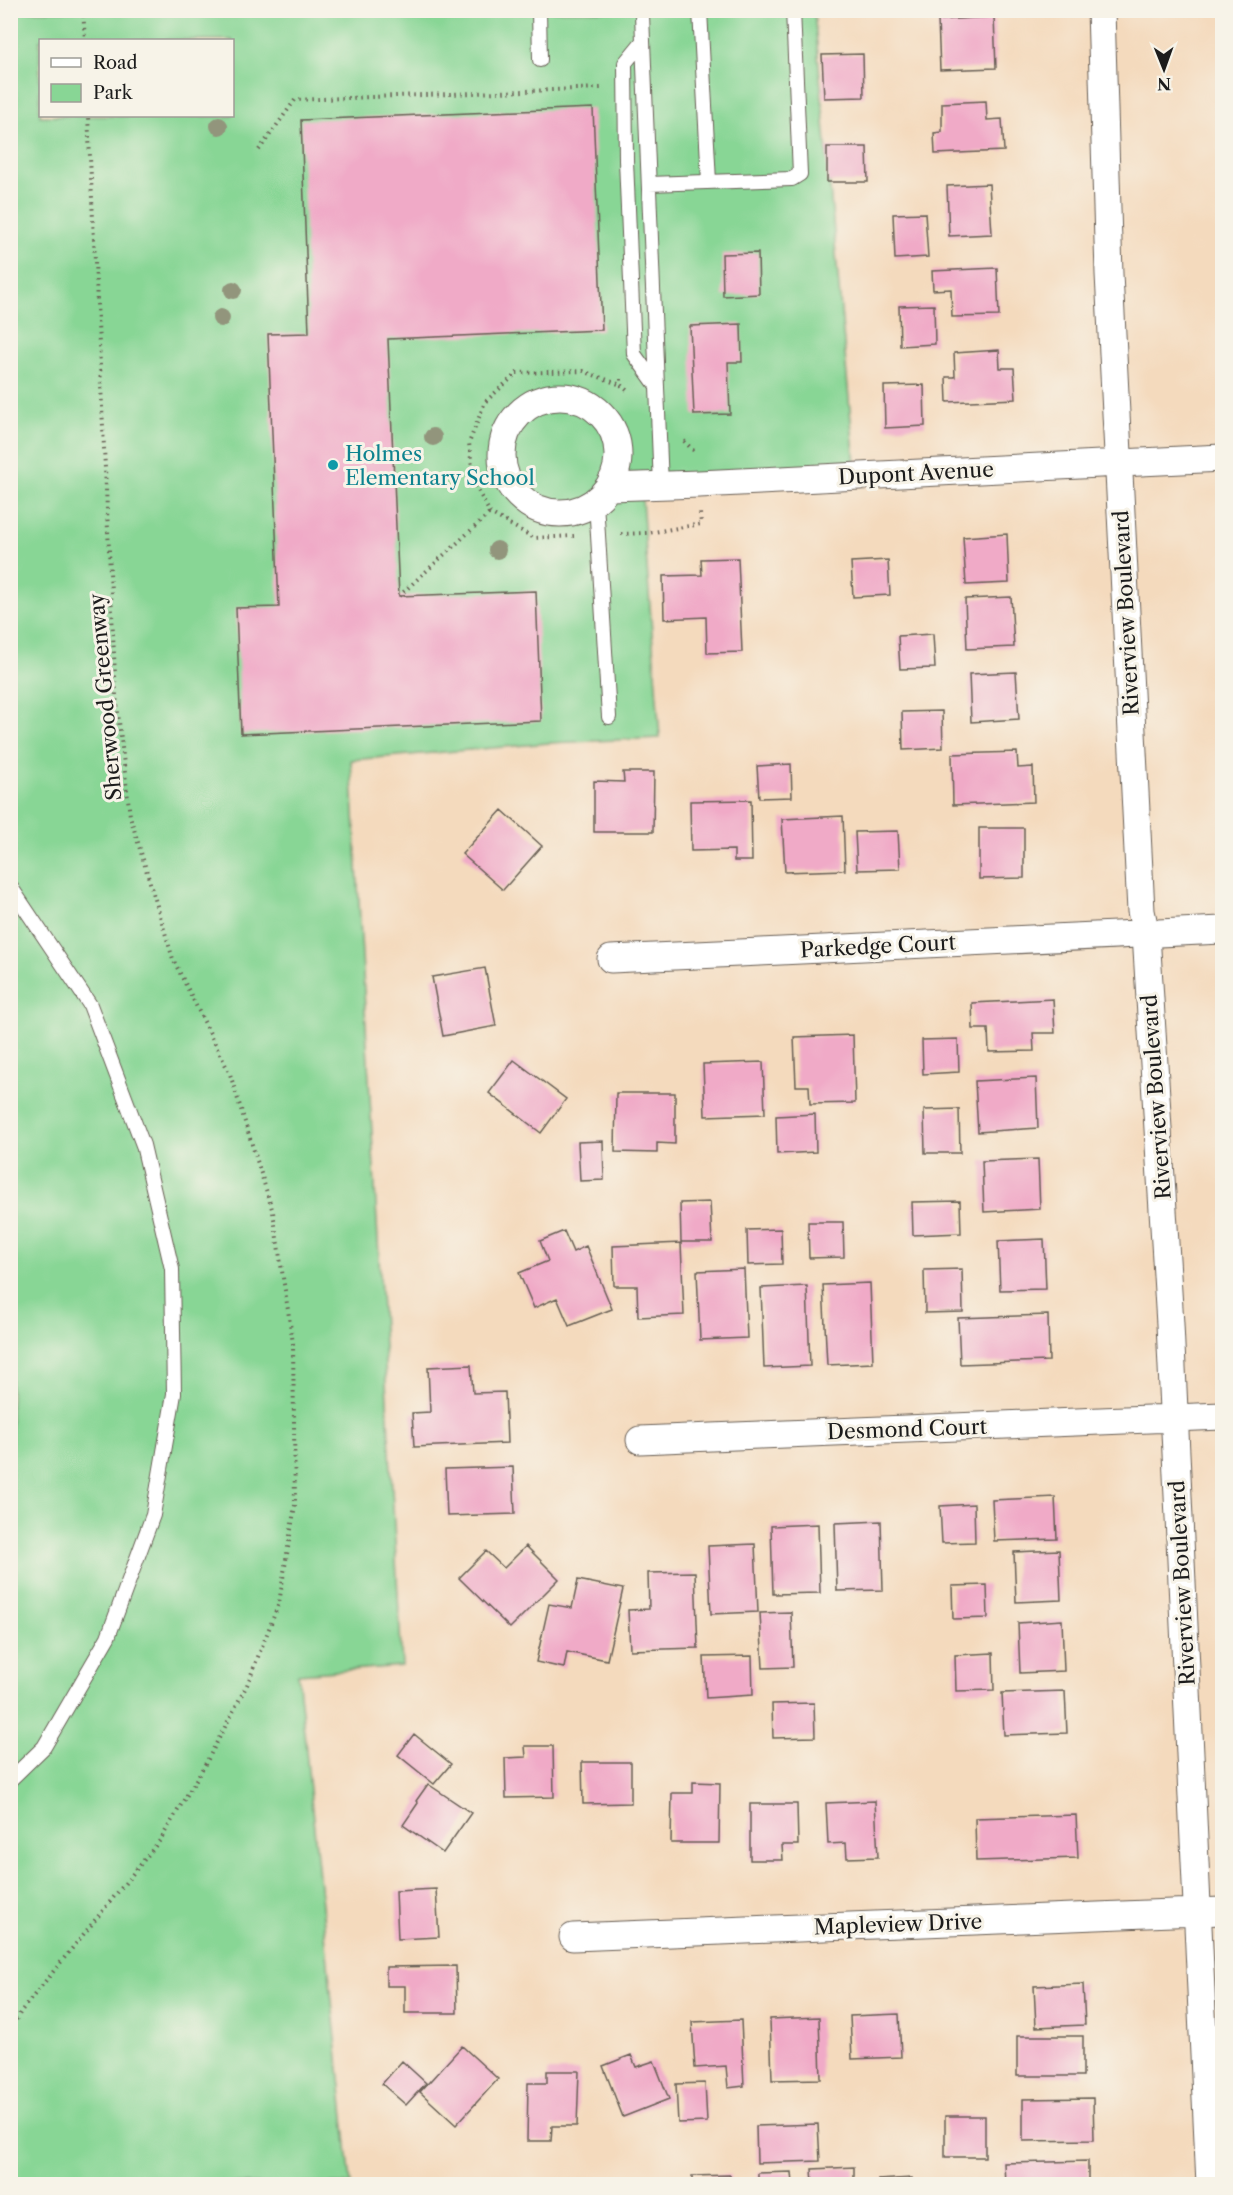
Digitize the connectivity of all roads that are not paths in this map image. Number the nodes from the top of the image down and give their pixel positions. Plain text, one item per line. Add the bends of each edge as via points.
1 (539, 10) edge
2 (644, 10) edge
3 (700, 10) edge
4 (793, 10) edge
5 (1101, 10) edge
6 (643, 41) junction
7 (540, 60) dead end
8 (709, 182) junction
9 (649, 184) junction
10 (657, 386) junction
11 (1222, 458) edge
12 (1119, 463) junction
13 (661, 486) junction
14 (603, 494) junction
15 (609, 717) dead end
16 (10, 886) edge
17 (1222, 930) edge
18 (1146, 934) junction
19 (611, 959) dead end
20 (1222, 1416) edge
21 (1174, 1419) junction
22 (640, 1440) dead end
23 (10, 1780) edge
24 (1210, 1912) edge
25 (573, 1937) dead end
26 (1210, 2184) edge

1 - 7 lane
2 - 6 lane
3 - 8 lane
4 - 8 lane via 800,174 792,179
5 - 12 street, Riverview Boulevard
6 - 9 lane
6 - 10 lane via 625,63 634,354
8 - 9 lane
9 - 10 lane
10 - 13 lane
11 - 12 street, Dupont Avenue
12 - 13 street, Dupont Avenue
12 - 18 street, Riverview Boulevard via 1141,911
13 - 14 street, Dupont Avenue
14 - 14 street via 617,469 619,449 602,414 567,397 548,398 516,417 502,452 504,471 524,502 541,511 560,514 579,511
14 - 15 lane via 599,535
16 - 23 lane via 90,1005 143,1145 172,1269 174,1394 153,1515 108,1637 44,1747
17 - 18 street, Parkedge Court
18 - 19 street, Parkedge Court
18 - 21 street, Riverview Boulevard
20 - 21 street, Desmond Court
21 - 22 street, Desmond Court
21 - 24 street, Riverview Boulevard
24 - 25 street, Mapleview Drive
24 - 26 street, Riverview Boulevard

